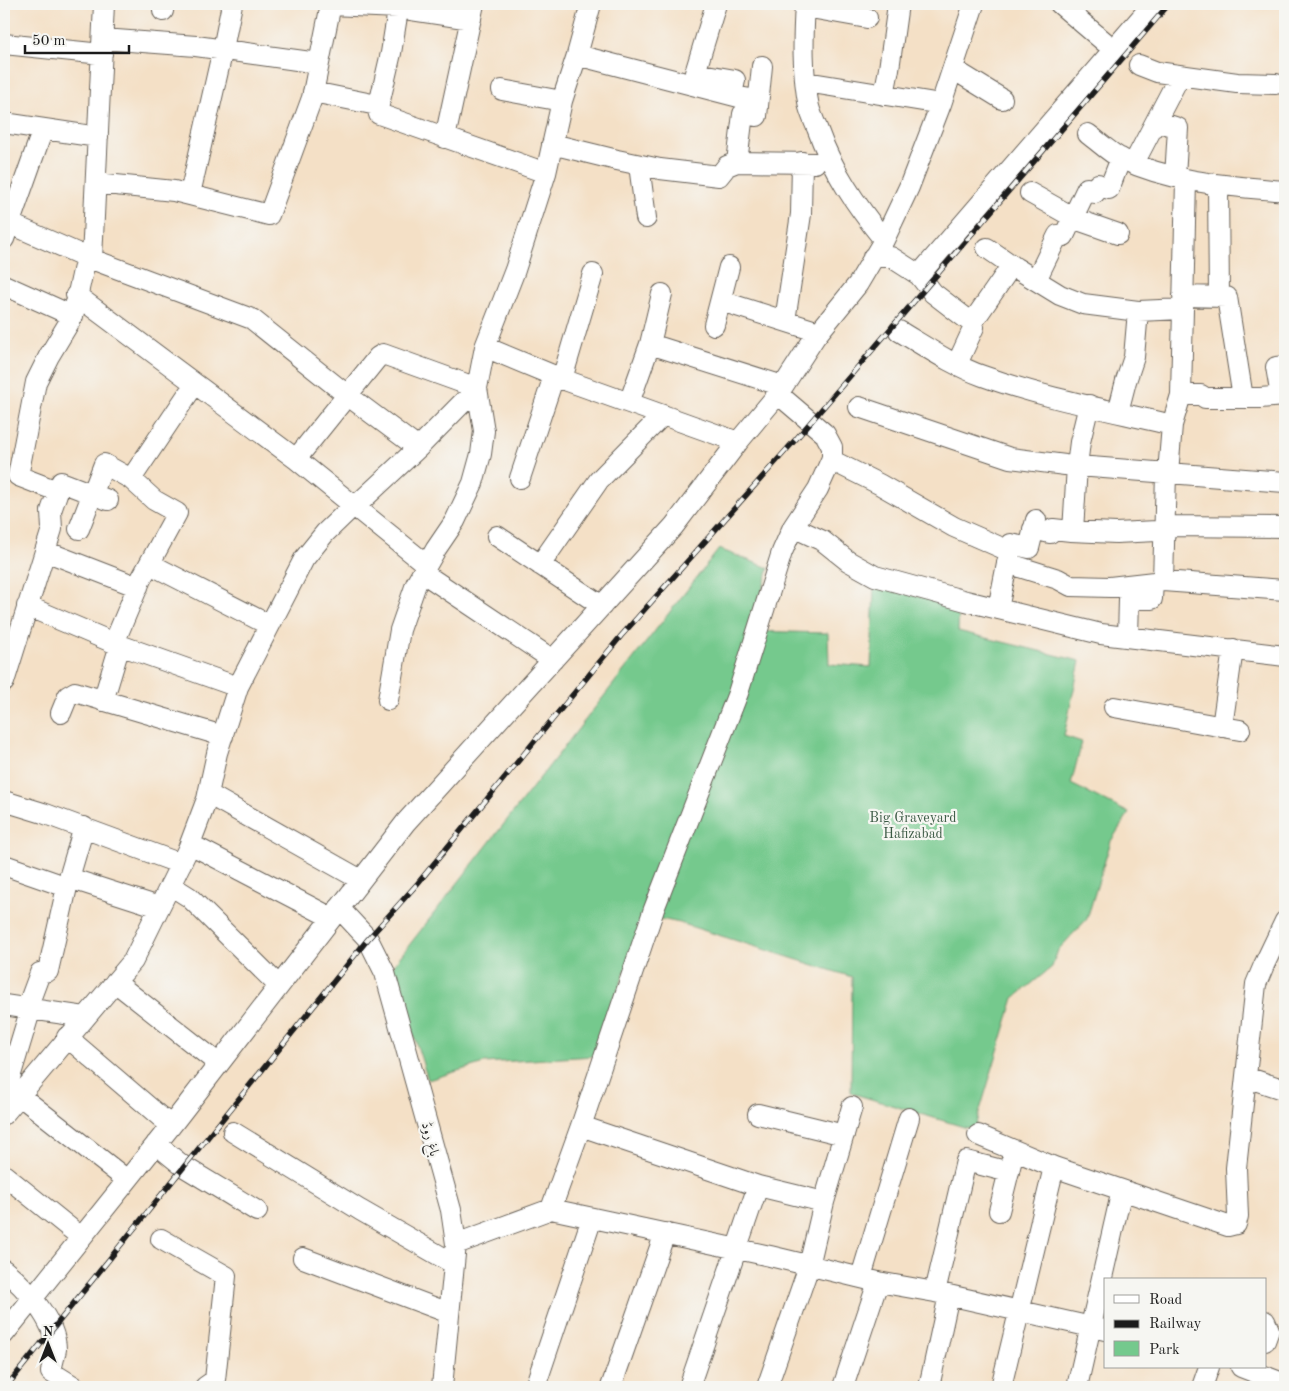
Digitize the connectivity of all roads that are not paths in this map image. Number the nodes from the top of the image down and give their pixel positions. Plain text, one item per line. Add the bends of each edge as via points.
1 (104, 4) edge
2 (232, 4) edge
3 (331, 4) edge
4 (591, 4) edge
5 (716, 4) edge
6 (898, 4) edge
7 (974, 4) edge
8 (1060, 4) edge
9 (1153, 4) edge
10 (805, 5) edge
11 (398, 6) edge
12 (472, 12) edge
13 (867, 18) dead end
14 (4, 44) edge
15 (102, 46) junction
16 (223, 49) junction
17 (1113, 49) junction
18 (577, 55) junction
19 (318, 63) junction
20 (1139, 65) dead end
21 (762, 66) dead end
22 (953, 69) junction
23 (1180, 75) junction
24 (806, 82) junction
25 (1276, 84) dead end
26 (502, 90) dead end
27 (313, 92) junction
28 (732, 95) junction
29 (884, 95) junction
30 (1002, 99) dead end
31 (562, 100) junction
32 (757, 100) junction
33 (942, 104) junction
34 (378, 109) junction
35 (1156, 121) junction
36 (4, 123) edge
37 (43, 129) junction
38 (1088, 134) dead end
39 (98, 137) junction
40 (445, 138) junction
41 (552, 144) junction
42 (1127, 161) junction
43 (737, 162) junction
44 (802, 162) junction
45 (832, 164) junction
46 (639, 165) junction
47 (546, 173) junction
48 (1180, 178) junction
49 (96, 183) junction
50 (1218, 185) junction
51 (1285, 191) edge
52 (1030, 193) dead end
53 (190, 194) junction
54 (1073, 217) junction
55 (646, 218) dead end
56 (6, 228) edge
57 (1118, 234) dead end
58 (884, 240) junction
59 (987, 248) dead end
60 (873, 257) junction
61 (89, 258) junction
62 (1012, 265) junction
63 (729, 267) dead end
64 (593, 274) dead end
65 (919, 275) junction
66 (1036, 280) junction
67 (4, 285) edge
68 (662, 294) dead end
69 (76, 295) junction
70 (1219, 297) junction
71 (721, 301) junction
72 (1183, 302) junction
73 (1138, 311) junction
74 (73, 316) junction
75 (785, 321) junction
76 (972, 323) junction
77 (714, 325) dead end
78 (899, 331) dead end
79 (819, 332) junction
80 (650, 344) junction
81 (485, 347) junction
82 (958, 364) junction
83 (1285, 366) edge
84 (558, 377) junction
85 (194, 384) junction
86 (477, 388) junction
87 (780, 390) junction
88 (347, 395) junction
89 (1181, 395) junction
90 (1283, 396) edge
91 (1243, 398) junction
92 (630, 403) junction
93 (1089, 405) junction
94 (859, 406) dead end
95 (1118, 412) junction
96 (663, 415) junction
97 (1172, 425) junction
98 (738, 442) junction
99 (418, 448) junction
100 (296, 459) junction
101 (831, 460) junction
102 (1077, 466) junction
103 (1167, 473) junction
104 (520, 478) dead end
105 (131, 479) junction
106 (1285, 482) edge
107 (58, 492) junction
108 (100, 497) junction
109 (354, 505) junction
110 (52, 522) junction
111 (794, 527) junction
112 (1165, 527) junction
113 (1285, 527) edge
114 (1073, 531) junction
115 (497, 536) dead end
116 (45, 551) junction
117 (1008, 557) junction
118 (150, 564) junction
119 (540, 564) junction
120 (425, 568) junction
121 (1158, 582) junction
122 (138, 586) junction
123 (1285, 590) edge
124 (27, 606) junction
125 (602, 606) junction
126 (998, 609) junction
127 (269, 625) junction
128 (1128, 637) junction
129 (117, 644) junction
130 (1233, 650) junction
131 (1285, 656) edge
132 (553, 660) junction
133 (4, 682) edge
134 (238, 687) junction
135 (388, 700) dead end
136 (103, 701) junction
137 (1114, 707) dead end
138 (61, 713) dead end
139 (223, 736) junction
140 (208, 794) junction
141 (4, 801) edge
142 (84, 827) junction
143 (190, 844) junction
144 (181, 864) junction
145 (4, 865) edge
146 (361, 880) junction
147 (68, 883) junction
148 (170, 885) junction
149 (159, 907) junction
150 (336, 913) junction
151 (1285, 921) edge
152 (115, 982) junction
153 (279, 986) junction
154 (4, 1005) edge
155 (29, 1008) junction
156 (85, 1017) junction
157 (67, 1037) junction
158 (219, 1064) junction
159 (1246, 1077) junction
160 (1285, 1090) edge
161 (11, 1096) edge
162 (852, 1107) dead end
163 (4, 1114) edge
164 (758, 1114) dead end
165 (909, 1118) dead end
166 (171, 1126) junction
167 (581, 1126) junction
168 (233, 1132) dead end
169 (844, 1135) junction
170 (978, 1135) dead end
171 (156, 1144) junction
172 (1014, 1150) junction
173 (1054, 1167) junction
174 (1008, 1172) junction
175 (4, 1175) edge
176 (127, 1180) junction
177 (758, 1186) junction
178 (1122, 1190) junction
179 (824, 1202) junction
180 (551, 1209) junction
181 (257, 1211) dead end
182 (999, 1211) dead end
183 (592, 1218) junction
184 (665, 1233) junction
185 (81, 1237) junction
186 (161, 1239) dead end
187 (456, 1244) junction
188 (737, 1249) junction
189 (303, 1258) dead end
190 (454, 1264) junction
191 (809, 1266) junction
192 (4, 1270) edge
193 (1107, 1278) edge
194 (869, 1280) junction
195 (942, 1294) junction
196 (1104, 1294) edge
197 (32, 1298) junction
198 (1019, 1311) junction
199 (449, 1313) junction
200 (1266, 1322) edge
201 (1098, 1328) edge
202 (4, 1334) edge
203 (1266, 1339) edge
204 (1209, 1368) edge
205 (1250, 1369) edge
206 (1285, 1384) edge
207 (214, 1386) edge
208 (75, 1387) edge
209 (442, 1387) edge
210 (535, 1387) edge
211 (611, 1387) edge
212 (689, 1387) edge
213 (767, 1387) edge
214 (843, 1387) edge
215 (929, 1387) edge
216 (1001, 1387) edge
217 (1077, 1387) edge
218 (1202, 1387) edge

1 - 15 street
2 - 16 street
3 - 11 street
3 - 19 street
4 - 18 street
5 - 28 street via 695,73 734,80
6 - 29 street
7 - 22 street
8 - 17 street
9 - 17 street
10 - 13 street
10 - 24 street
11 - 12 street
11 - 34 street
12 - 40 street
14 - 15 street
15 - 16 street
15 - 39 street
16 - 19 street
16 - 53 street
17 - 65 street
18 - 28 street
18 - 31 street
19 - 27 street
20 - 23 street via 1157,72
21 - 32 street
22 - 30 street
22 - 33 street
23 - 25 street via 1236,83
23 - 35 street
24 - 29 street
24 - 45 street via 810,108
26 - 31 street
27 - 34 street via 376,105
27 - 53 street via 269,215
28 - 32 street
29 - 33 street
31 - 41 street
32 - 43 street via 757,116 743,114
33 - 58 street
34 - 40 street via 380,114
35 - 42 street
35 - 48 street via 1178,128
36 - 37 street
37 - 39 street
37 - 56 street
38 - 42 street
39 - 49 street
40 - 47 street
41 - 46 street
41 - 47 street
42 - 48 street
42 - 54 street via 1109,189 1098,184 1095,193 1087,188
43 - 44 street
43 - 46 street via 727,166 719,176
44 - 45 street
44 - 75 street via 801,214
45 - 58 street via 859,209
46 - 55 street
47 - 81 street via 515,270
48 - 50 street
48 - 72 street
49 - 53 street
49 - 61 street
50 - 51 street
50 - 70 street
52 - 54 street
54 - 57 street
54 - 66 street via 1064,236 1058,234
56 - 61 street
58 - 60 street
59 - 62 street
60 - 65 street via 891,257
60 - 79 street via 858,284
61 - 69 street
61 - 88 street via 252,319
62 - 66 street
62 - 76 street
63 - 71 street
64 - 84 street
65 - 76 street via 933,293
66 - 73 street via 1083,304
67 - 74 street
68 - 80 street
69 - 74 street
69 - 85 street
70 - 72 street
70 - 91 street via 1227,297
71 - 75 street
71 - 77 street
72 - 73 street
72 - 89 street
73 - 95 street via 1134,358
74 - 107 street via 36,382 18,476
75 - 79 street
76 - 82 street via 974,328
78 - 82 street
79 - 87 street
80 - 87 street
80 - 92 street
81 - 84 street
81 - 86 street
82 - 93 street via 982,376
83 - 90 street via 1276,367
84 - 92 street
84 - 104 street
85 - 100 street
85 - 105 street
86 - 88 street via 382,354
86 - 99 street
86 - 120 street via 484,431 473,483
87 - 98 street
87 - 101 street via 825,434 832,448
88 - 99 street
88 - 100 street
89 - 91 street
89 - 97 street
90 - 91 street
92 - 96 street
93 - 95 street
93 - 102 street
94 - 102 street via 1010,458
95 - 97 street
96 - 98 street
96 - 119 street via 599,480
97 - 103 street
98 - 125 street via 674,526
99 - 109 street
100 - 109 street
101 - 111 street via 818,489
101 - 117 street via 880,484
102 - 103 street
102 - 114 street
103 - 106 street
103 - 112 street
105 - 108 street via 104,464
105 - 118 street via 154,500 177,513
107 - 108 street via 61,482
107 - 110 street via 51,511
108 - 110 street via 85,531
109 - 120 street
109 - 127 street via 304,559
110 - 116 street
111 - 126 street via 823,541 848,561 875,576
111 - 167 street via 782,552 738,692 654,908
112 - 113 street
112 - 114 street via 1157,531 1116,533
112 - 121 street
114 - 117 street via 1053,529 1050,533 1034,525 1029,548 1010,544
115 - 119 street
116 - 122 street
116 - 124 street
117 - 121 street via 1071,586 1110,587
117 - 126 street
118 - 122 street
118 - 127 street
119 - 125 street
120 - 132 street
120 - 135 street via 400,630
121 - 123 street
121 - 128 street via 1152,599 1129,599
122 - 129 street
124 - 129 street
124 - 133 street
125 - 132 street
126 - 128 street via 1101,634
127 - 134 street
128 - 130 street
129 - 134 street
129 - 136 street
130 - 131 street
130 - 137 street via 1231,728
132 - 146 street via 406,822
134 - 139 street
136 - 138 street via 75,692 68,696
136 - 139 street
139 - 140 street
140 - 143 street
140 - 146 street
141 - 142 street
142 - 144 street
142 - 147 street
143 - 144 street
143 - 150 street, باغ روڈ
144 - 148 street
145 - 147 street
146 - 150 street
147 - 149 street
147 - 155 street via 48,971 40,973
148 - 149 street
148 - 153 street via 189,897
149 - 152 street via 133,961
150 - 153 street
150 - 187 street, باغ روڈ via 368,938 386,973 451,1210
151 - 159 street via 1256,984
152 - 156 street
152 - 158 street
153 - 158 street
154 - 155 street
155 - 156 street
155 - 161 street
156 - 157 street
157 - 161 street
157 - 166 street
158 - 166 street
159 - 160 street
159 - 178 street via 1236,1168 1236,1224 1228,1226
161 - 163 street
161 - 176 street
162 - 169 street
164 - 169 street
165 - 194 street
166 - 171 street
167 - 177 street
167 - 180 street
168 - 190 street
169 - 179 street
170 - 172 street
171 - 176 street
171 - 181 street via 184,1166
172 - 173 street
172 - 174 street
173 - 178 street
173 - 198 street
174 - 182 street
174 - 195 street via 966,1161
175 - 185 street
176 - 185 street
177 - 179 street
177 - 188 street
178 - 193 street
179 - 191 street
180 - 183 street
180 - 187 street
183 - 184 street
183 - 210 street
184 - 188 street
184 - 211 street
185 - 197 street
186 - 207 street via 226,1276
187 - 190 street, باغ روڈ
188 - 191 street
188 - 212 street
189 - 199 street
190 - 199 street, باغ روڈ
191 - 194 street
191 - 213 street
192 - 197 street
194 - 195 street
194 - 214 street
195 - 198 street
195 - 215 street
196 - 201 street
197 - 202 street
197 - 208 street via 52,1330 56,1349 51,1372
198 - 201 street
198 - 216 street
199 - 209 street, باغ روڈ
200 - 203 street via 1270,1330
201 - 217 street
204 - 218 street
205 - 206 street

